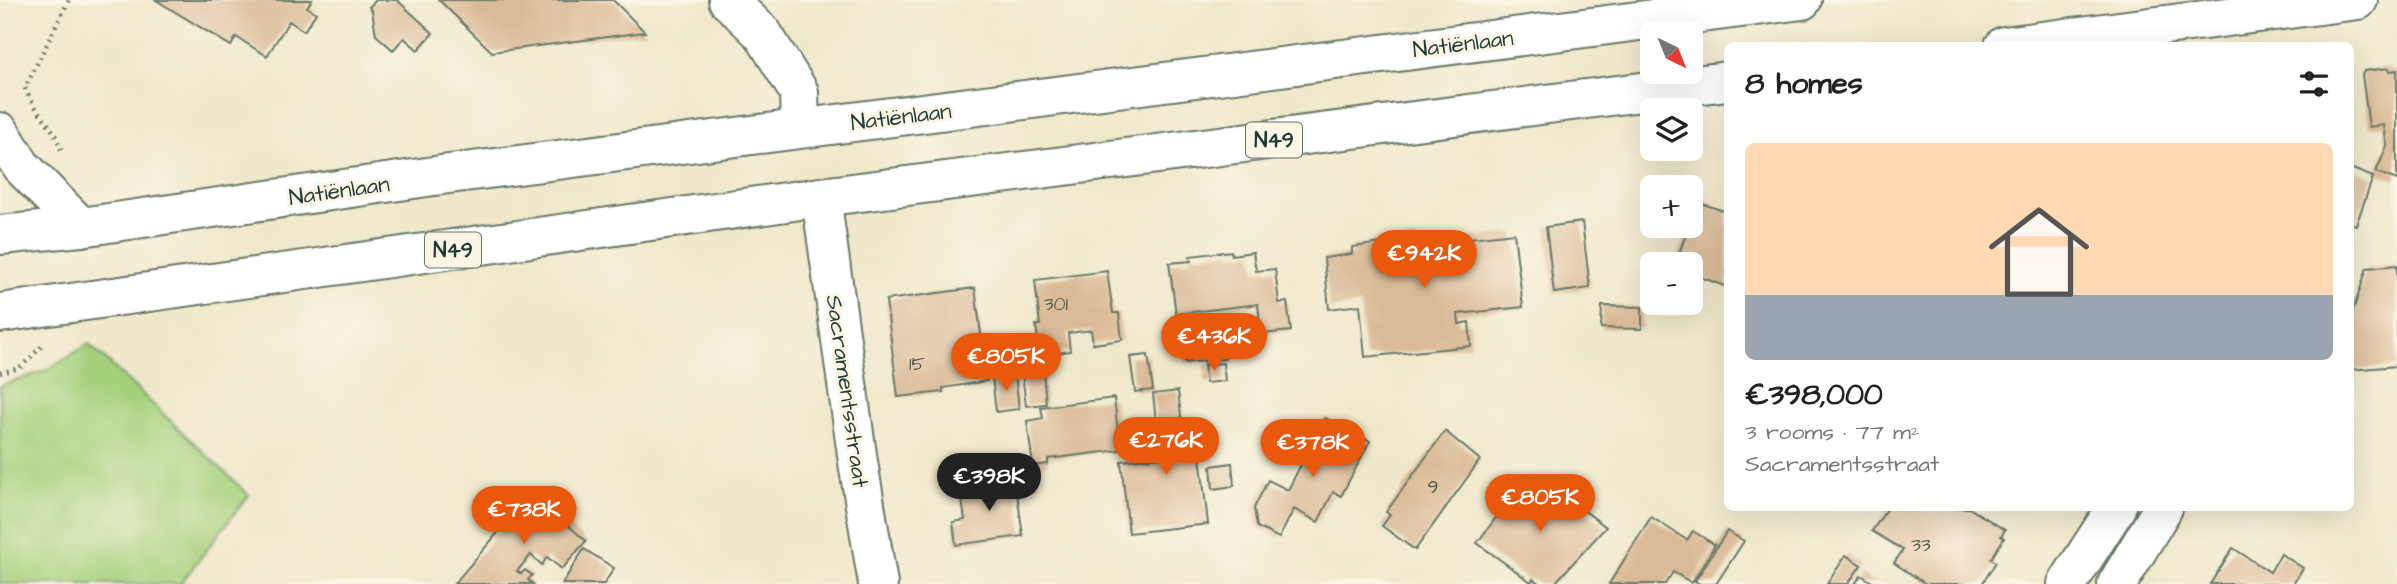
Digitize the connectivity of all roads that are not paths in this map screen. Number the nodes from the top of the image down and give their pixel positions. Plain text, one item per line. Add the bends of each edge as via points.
1 (728, 0) edge
2 (1802, 0) edge
3 (2358, 0) edge
4 (2035, 42) edge
5 (1724, 81) edge
6 (800, 128) junction
7 (0, 132) edge
8 (821, 197) junction
9 (81, 226) junction
10 (0, 234) edge
11 (0, 313) edge
12 (2114, 511) edge
13 (2161, 511) edge
14 (878, 584) edge
15 (2067, 584) edge
16 (2117, 584) edge

1 - 6 main road via 762,34 799,92
2 - 6 main road, Natiënlaan
3 - 4 main road
5 - 8 main road, N49
6 - 9 main road, Natiënlaan
7 - 9 main road via 21,166
8 - 11 main road, N49
8 - 14 main road, Sacramentsstraat
9 - 10 main road, Natiënlaan
12 - 15 main road
13 - 16 main road

